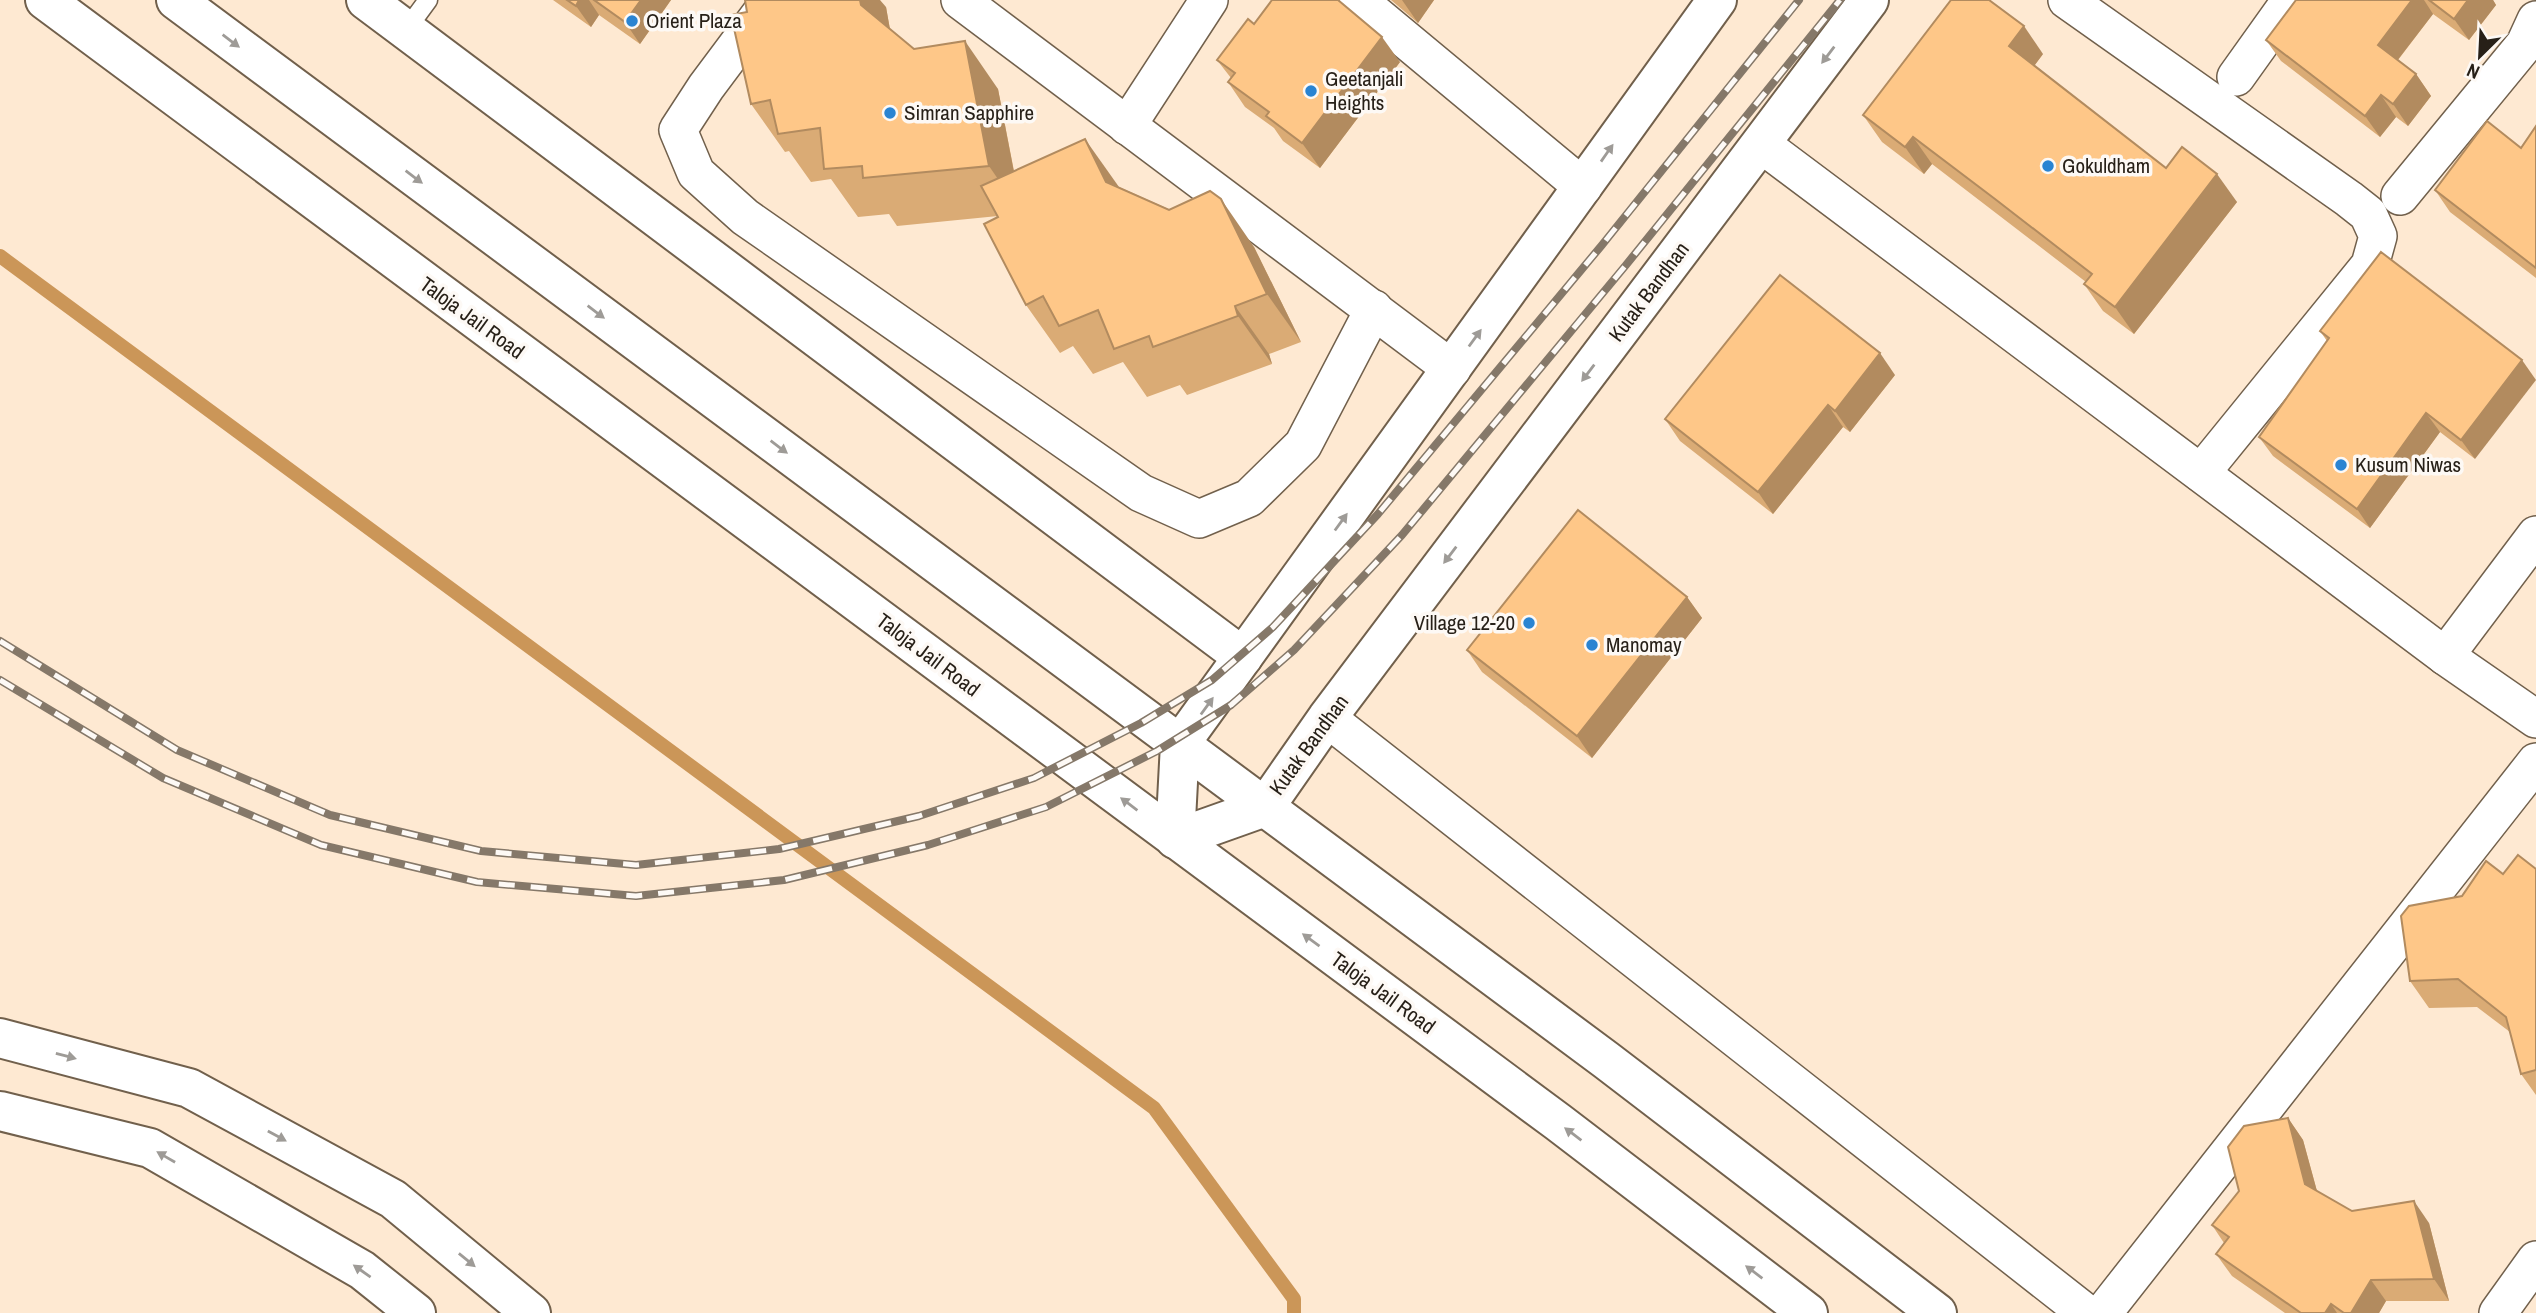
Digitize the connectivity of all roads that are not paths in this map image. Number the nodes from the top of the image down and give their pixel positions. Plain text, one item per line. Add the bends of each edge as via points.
1 (45, 0) edge
2 (176, 0) edge
3 (366, 0) edge
4 (428, 0) edge
5 (771, 0) edge
6 (960, 0) edge
7 (1209, 0) edge
8 (1359, 0) edge
9 (1717, 0) edge
10 (1869, 0) edge
11 (2067, 0) edge
12 (2291, 0) edge
13 (2536, 20) edge
14 (406, 30) junction
15 (2236, 77) dead end
16 (1127, 126) junction
17 (1761, 144) junction
18 (1583, 187) junction
19 (2400, 196) dead end
20 (1374, 309) junction
21 (1452, 369) junction
22 (2201, 473) junction
23 (2536, 536) edge
24 (2445, 656) junction
25 (1243, 657) junction
26 (1327, 718) junction
27 (2536, 719) edge
28 (1180, 744) junction
29 (2536, 762) edge
30 (1265, 807) junction
31 (1175, 839) junction
32 (0, 1038) edge
33 (0, 1111) edge
34 (2536, 1259) edge
35 (416, 1313) edge
36 (531, 1313) edge
37 (1808, 1313) edge
38 (1937, 1313) edge
39 (2086, 1313) edge
40 (2103, 1313) edge
41 (2498, 1313) edge

31 -> 1 main road, Taloja Jail Road
2 -> 28 main road
3 - 14 main road
4 - 14 lane
5 - 20 street via 678,130 696,173 744,217 1141,493 1199,519 1249,498 1303,444
6 - 16 street
7 - 16 street
8 - 18 street
18 -> 9 main road
10 -> 17 main road, Kutak Bandhan
11 - 22 street via 2349,199 2368,214 2378,236 2370,265
12 - 15 street
13 - 19 street via 2525,44
14 - 25 main road
16 - 20 street
17 - 22 street
17 -> 26 main road, Kutak Bandhan
21 -> 18 main road
20 - 21 street
25 -> 21 main road
22 - 24 street
23 - 24 street
24 - 27 street
28 -> 25 main road
26 - 30 main road, Kutak Bandhan
26 - 39 street
28 - 30 main road
28 - 31 main road
29 - 40 street
30 - 31 main road, Kutak Bandhan
30 - 38 main road
37 -> 31 main road, Taloja Jail Road
32 -> 36 main road via 189,1088 393,1199
35 -> 33 main road via 362,1270 150,1148
34 - 41 street

